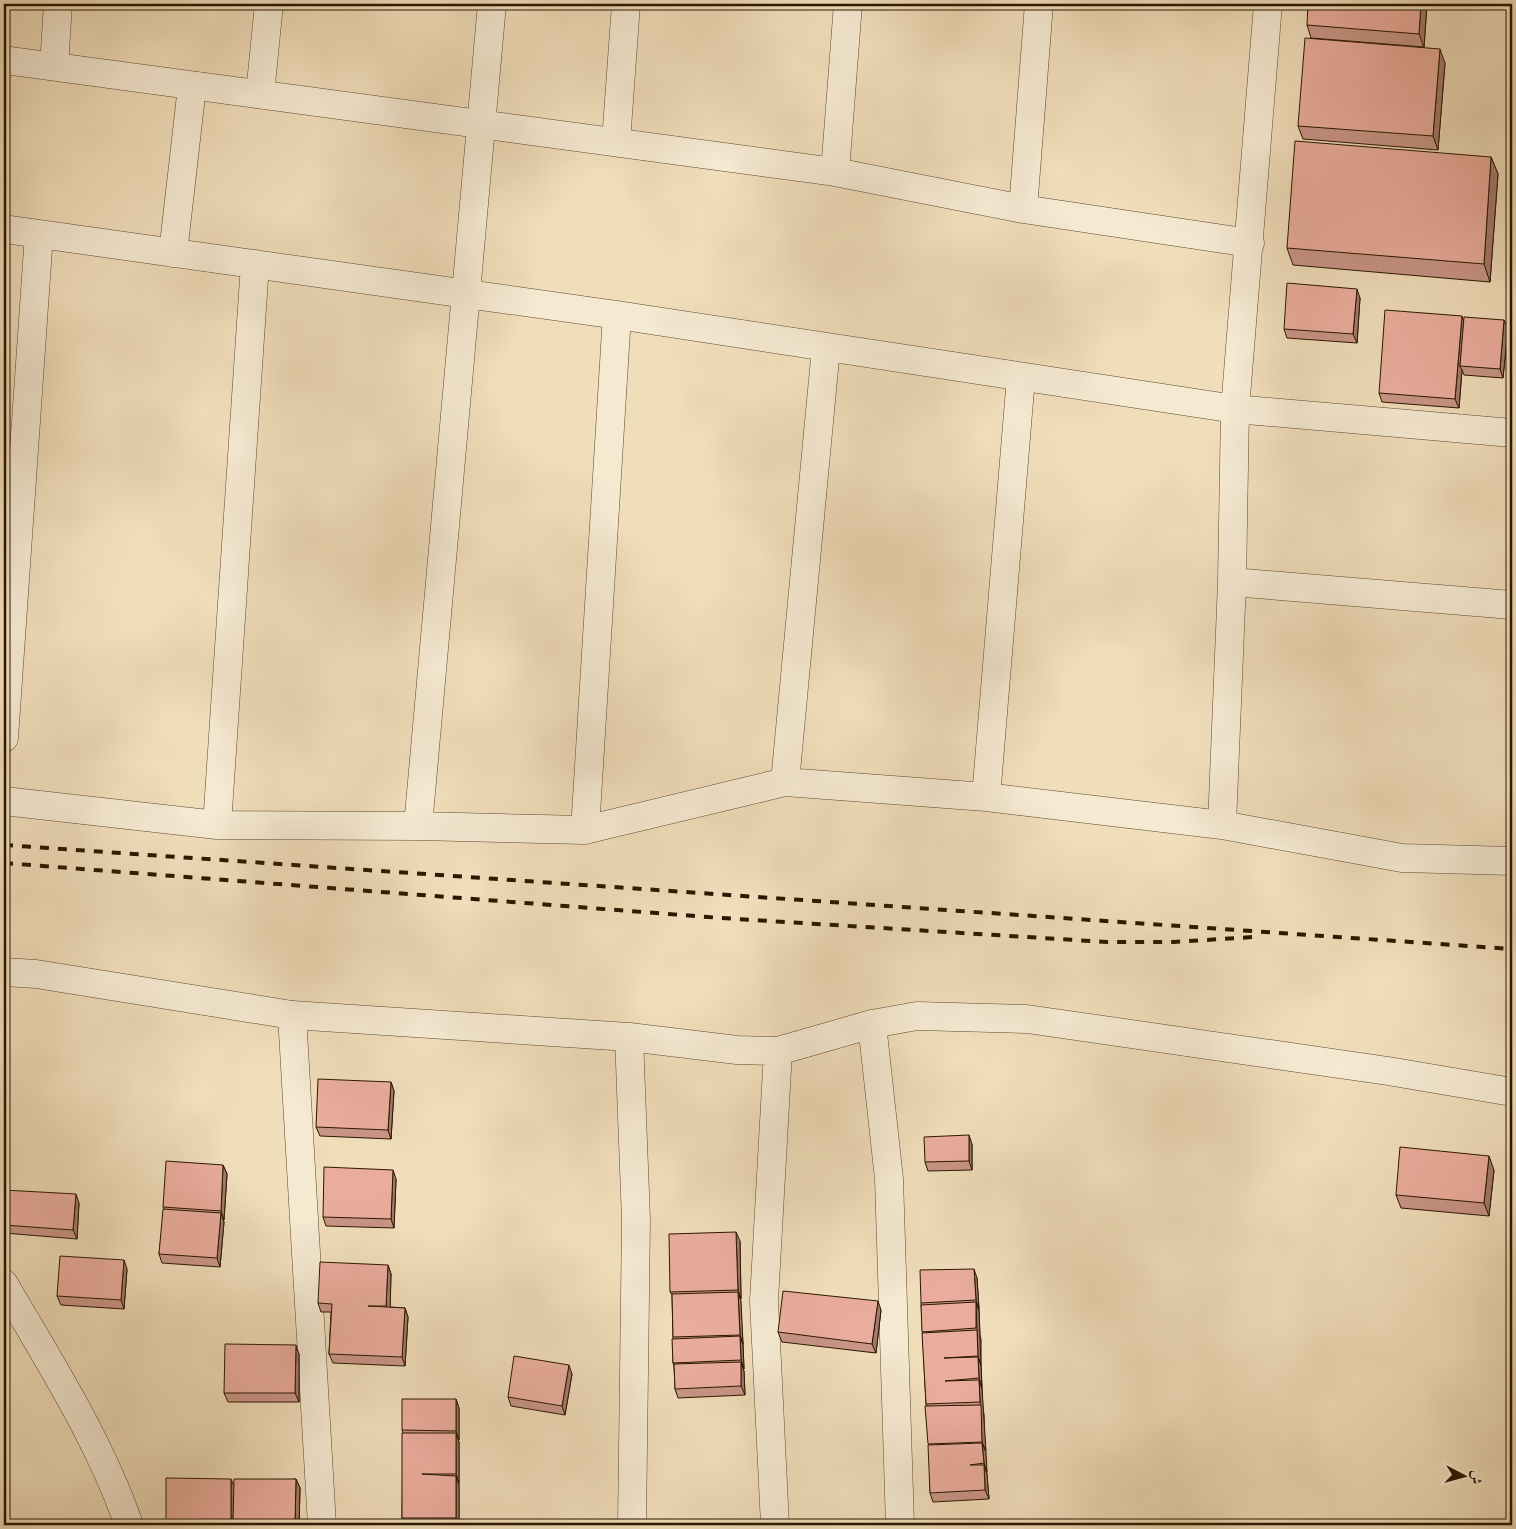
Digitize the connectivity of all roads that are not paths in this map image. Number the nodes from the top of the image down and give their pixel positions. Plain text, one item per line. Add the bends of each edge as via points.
1 (58, 4) edge
2 (268, 4) edge
3 (492, 4) edge
4 (626, 4) edge
5 (848, 4) edge
6 (1038, 4) edge
7 (1268, 4) edge
8 (4, 60) edge
9 (54, 66) junction
10 (192, 87) junction
11 (260, 94) junction
12 (482, 126) junction
13 (616, 142) junction
14 (835, 172) junction
15 (1023, 209) junction
16 (4, 229) edge
17 (39, 234) junction
18 (1250, 243) junction
19 (173, 253) junction
20 (255, 264) junction
21 (468, 294) junction
22 (618, 315) junction
23 (826, 348) junction
24 (1021, 377) junction
25 (1235, 409) junction
26 (1512, 433) edge
27 (1232, 582) junction
28 (1512, 604) edge
29 (4, 738) edge
30 (786, 782) junction
31 (986, 797) junction
32 (4, 801) edge
33 (217, 825) junction
34 (1222, 825) junction
35 (418, 826) junction
36 (585, 830) junction
37 (1512, 861) edge
38 (4, 972) edge
39 (292, 1015) junction
40 (872, 1024) junction
41 (630, 1037) junction
42 (778, 1052) junction
43 (1512, 1092) edge
44 (4, 1284) edge
45 (129, 1525) edge
46 (322, 1525) edge
47 (632, 1525) edge
48 (775, 1525) edge
49 (900, 1525) edge

1 - 9 street
2 - 11 street
3 - 12 street
4 - 13 street
5 - 14 street
6 - 15 street
7 - 18 street
8 - 9 street
9 - 10 street
10 - 11 street
10 - 19 street
11 - 12 street
12 - 13 street
12 - 21 street
13 - 14 street
14 - 15 street
15 - 18 street
16 - 17 street
17 - 19 street
17 - 29 street
18 - 25 street
19 - 20 street
20 - 21 street
20 - 33 street
21 - 22 street
21 - 35 street
22 - 23 street
22 - 36 street
23 - 24 street
23 - 30 street
24 - 25 street
24 - 31 street
25 - 26 street
25 - 27 street
27 - 28 street
27 - 34 street
30 - 31 street
30 - 36 street
31 - 34 street
32 - 33 street
33 - 35 street
34 - 37 street via 1402,858
35 - 36 street
38 - 39 street via 36,974
39 - 41 street
39 - 46 street
40 - 42 street
40 - 43 street via 917,1016 1027,1019
40 - 49 street via 889,1179
41 - 42 street
41 - 47 street via 636,1220
42 - 48 street via 764,1301
44 - 45 street via 74,1404 115,1484

